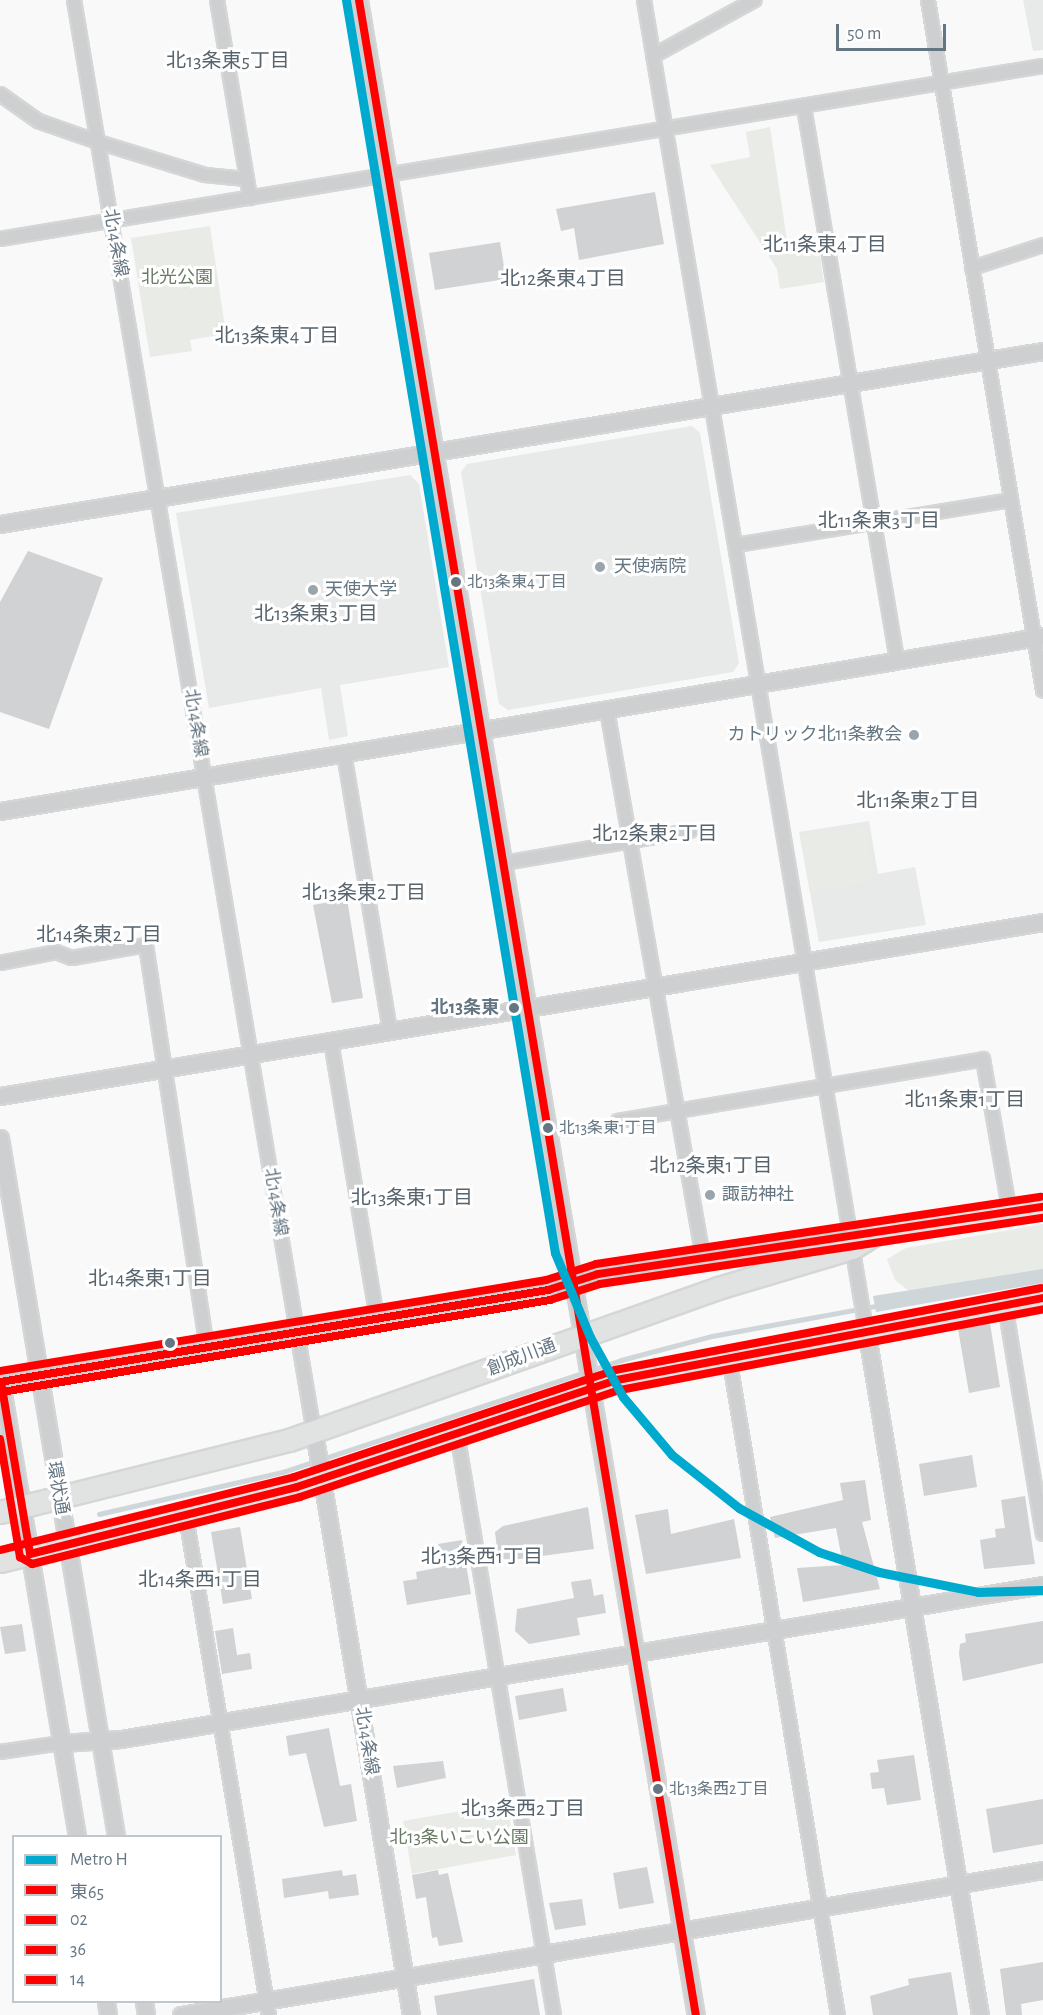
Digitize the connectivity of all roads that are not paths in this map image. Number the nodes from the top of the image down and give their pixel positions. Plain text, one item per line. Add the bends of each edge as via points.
1 (74, 0) edge
2 (217, 0) edge
3 (359, 0) edge
4 (644, 0) edge
5 (755, 0) edge
6 (928, 0) edge
7 (653, 56) junction
8 (1043, 66) edge
9 (941, 84) junction
10 (0, 94) edge
11 (804, 107) junction
12 (665, 129) junction
13 (98, 142) junction
14 (389, 175) junction
15 (246, 178) junction
16 (250, 198) junction
17 (111, 221) junction
18 (0, 239) edge
19 (1043, 245) edge
20 (972, 268) junction
21 (1043, 351) edge
22 (990, 360) junction
23 (850, 384) junction
24 (712, 406) junction
25 (435, 453) junction
26 (158, 499) junction
27 (1010, 500) junction
28 (873, 522) junction
29 (0, 524) edge
30 (736, 545) junction
31 (1038, 637) edge
32 (897, 660) junction
33 (758, 683) junction
34 (1043, 690) edge
35 (607, 710) junction
36 (482, 731) junction
37 (344, 753) junction
38 (204, 776) junction
39 (0, 811) edge
40 (690, 831) dead end
41 (631, 841) junction
42 (504, 863) junction
43 (1043, 922) edge
44 (805, 961) junction
45 (0, 963) edge
46 (655, 987) junction
47 (528, 1008) junction
48 (390, 1031) junction
49 (330, 1041) junction
50 (250, 1054) junction
51 (165, 1069) junction
52 (825, 1085) junction
53 (0, 1096) edge
54 (676, 1111) junction
55 (618, 1121) dead end
56 (0, 1138) edge
57 (1043, 1207) edge
58 (1010, 1213) junction
59 (851, 1240) junction
60 (703, 1257) junction
61 (574, 1282) junction
62 (1043, 1298) edge
63 (1005, 1305) junction
64 (377, 1318) junction
65 (865, 1323) junction
66 (297, 1330) junction
67 (582, 1335) junction
68 (207, 1346) junction
69 (729, 1356) junction
70 (38, 1376) junction
71 (0, 1380) edge
72 (590, 1381) junction
73 (457, 1433) junction
74 (315, 1438) junction
75 (321, 1474) junction
76 (58, 1498) junction
77 (22, 1507) junction
78 (0, 1512) edge
79 (186, 1516) junction
80 (1043, 1534) edge
81 (66, 1545) junction
82 (30, 1554) junction
83 (0, 1561) edge
84 (1043, 1585) edge
85 (913, 1606) junction
86 (774, 1630) junction
87 (636, 1653) junction
88 (497, 1676) junction
89 (359, 1699) junction
90 (220, 1722) junction
91 (100, 1741) junction
92 (62, 1743) junction
93 (0, 1752) edge
94 (77, 1835) edge
95 (116, 1835) edge
96 (1043, 1870) edge
97 (958, 1884) junction
98 (820, 1908) junction
99 (682, 1931) junction
100 (544, 1954) junction
101 (405, 1977) junction
102 (267, 2008) edge
103 (181, 2015) edge
104 (411, 2015) edge
105 (554, 2015) edge
106 (696, 2015) edge
107 (838, 2015) edge
108 (980, 2015) edge

1 - 13 street, 北14条線
2 - 15 street
3 - 14 street
4 - 7 street
5 - 7 street
6 - 9 street
7 - 12 street
8 - 9 street
9 - 11 street
9 - 20 street
10 - 13 street via 38,121
11 - 12 street
11 - 23 street
12 - 14 street
12 - 24 street
13 - 15 street via 206,175
13 - 17 street, 北14条線
14 - 16 street
14 - 25 street
15 - 16 street
16 - 17 street
17 - 18 street
17 - 26 street, 北14条線
19 - 20 street
20 - 22 street
21 - 22 street
22 - 23 street
22 - 27 street
23 - 24 street
23 - 28 street
24 - 25 street
24 - 30 street
25 - 26 street
25 - 36 street
26 - 29 street
26 - 38 street, 北14条線
27 - 28 street
27 - 31 street
28 - 30 street
28 - 32 street
30 - 33 street
31 - 32 street
31 - 34 street
32 - 33 street
33 - 35 street
33 - 44 street
35 - 36 street
35 - 41 street
36 - 37 street
36 - 42 street
37 - 38 street
37 - 48 street
38 - 39 street
38 - 50 street, 北14条線
40 - 41 street
41 - 42 street
41 - 46 street
42 - 47 street
43 - 44 street
44 - 46 street
44 - 52 street
45 - 51 street via 56,952 72,958 146,945
46 - 47 street
46 - 54 street
47 - 48 street
47 - 61 street
48 - 49 street
49 - 50 street
49 - 64 street
50 - 51 street
50 - 66 street, 北14条線
51 - 53 street
51 - 68 street
52 - 54 street
52 - 58 street via 983,1059
52 - 59 street
54 - 55 street
54 - 60 street
56 - 70 street, 環状通
57 - 58 highway, 創成川通
58 - 59 highway, 創成川通
59 - 60 street
59 - 65 street
59 - 67 highway, 創成川通
60 - 61 street
61 - 64 street
61 - 67 street
62 - 63 highway
63 - 65 highway
63 - 80 street
64 - 66 street
65 - 69 highway
65 - 85 street
66 - 68 street
66 - 74 street, 北14条線
67 - 72 street
67 - 74 highway, 創成川通
68 - 70 street
69 - 72 highway
69 - 86 street
70 - 71 street
70 - 76 street, 環状通
71 - 77 street, 環状通
72 - 73 highway
72 - 87 street
73 - 75 highway
73 - 88 street
74 - 75 street, 北14条線
74 - 76 highway, 創成川通
75 - 79 highway
75 - 89 street, 北14条線
76 - 77 highway, 創成川通
76 - 81 street, 環状通
77 - 78 highway, 創成川通
77 - 82 street, 環状通
79 - 81 highway
79 - 90 street
81 - 82 highway
81 - 91 street, 環状通
82 - 83 highway
82 - 92 street, 環状通
84 - 85 street
85 - 86 street
85 - 97 street
86 - 87 street
86 - 98 street
87 - 88 street
87 - 99 street
88 - 89 street
88 - 100 street
89 - 90 street
89 - 101 street, 北14条線
90 - 91 street
90 - 102 street
91 - 92 street
91 - 95 street, 環状通
92 - 93 street
92 - 94 street, 環状通
96 - 97 street
97 - 98 street
97 - 108 street
98 - 99 street
98 - 107 street
99 - 100 street
99 - 106 street
100 - 101 street
100 - 105 street
101 - 102 street
101 - 104 street, 北14条線
102 - 103 street

